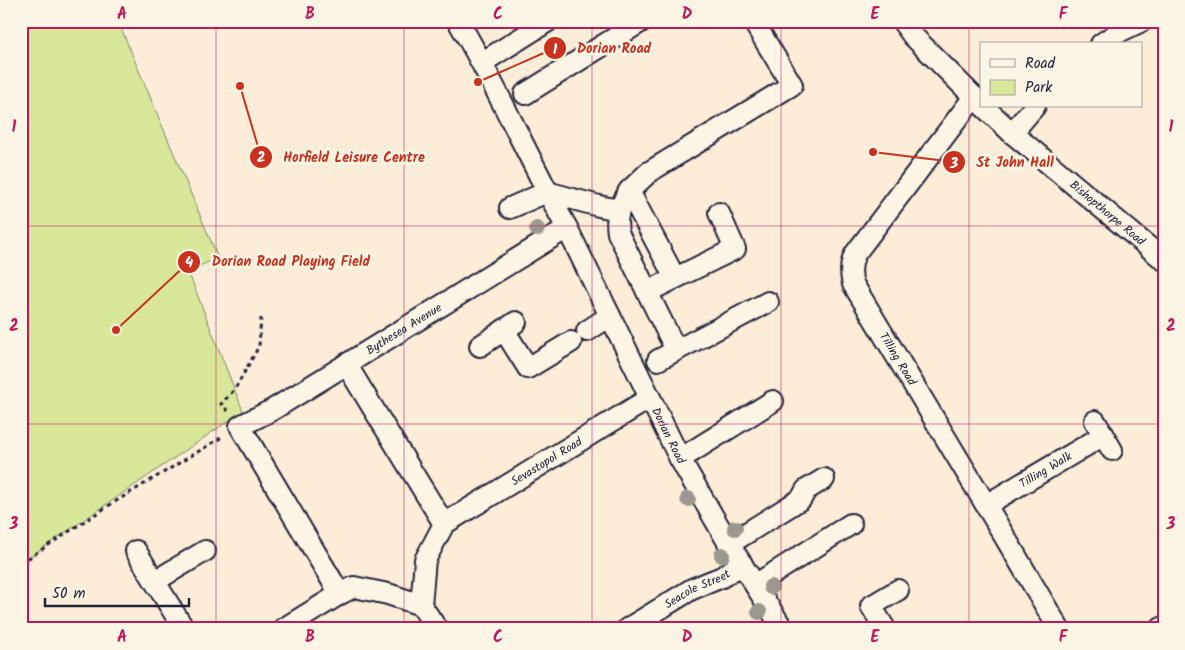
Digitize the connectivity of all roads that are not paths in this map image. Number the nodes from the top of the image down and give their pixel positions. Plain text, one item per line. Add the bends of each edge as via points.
1 (458, 21) edge
2 (548, 21) edge
3 (642, 21) edge
4 (753, 21) edge
5 (902, 21) edge
6 (1142, 21) edge
7 (1104, 42) edge
8 (483, 62) junction
9 (525, 94) dead end
10 (979, 103) edge
11 (984, 108) edge
12 (1032, 108) edge
13 (1012, 133) junction
14 (629, 191) junction
15 (547, 192) junction
16 (510, 208) dead end
17 (618, 210) junction
18 (718, 213) dead end
19 (567, 228) junction
20 (1164, 260) edge
21 (675, 278) junction
22 (647, 292) junction
23 (768, 302) dead end
24 (610, 316) junction
25 (480, 346) dead end
26 (676, 350) junction
27 (658, 360) dead end
28 (346, 364) junction
29 (650, 398) junction
30 (773, 401) dead end
31 (1104, 435) dead end
32 (680, 459) junction
33 (824, 479) dead end
34 (986, 505) junction
35 (444, 524) junction
36 (851, 524) dead end
37 (729, 544) junction
38 (136, 551) dead end
39 (205, 551) dead end
40 (742, 564) junction
41 (155, 581) junction
42 (755, 585) junction
43 (347, 590) junction
44 (898, 590) dead end
45 (421, 605) junction
46 (1164, 627) edge
47 (184, 629) edge
48 (283, 629) edge
49 (438, 629) edge
50 (627, 629) edge
51 (783, 629) edge
52 (881, 629) edge
53 (1059, 629) edge
54 (1160, 629) edge

1 - 8 street, Dorian Road
2 - 8 street
3 - 9 street
4 - 14 street via 792,85 649,172
5 - 10 street, Bishopthorpe Road
6 - 7 street
8 - 15 street, Dorian Road
10 - 34 street, Tilling Road via 855,254 850,277
11 - 13 street, Bishopthorpe Road
12 - 13 street
13 - 20 street, Bishopthorpe Road
14 - 17 street
14 - 21 street
15 - 16 street
15 - 17 street
15 - 19 street, Dorian Road
17 - 22 street via 618,233
18 - 21 street via 735,249
19 - 24 street, Dorian Road
19 - 28 street, Bythesea Avenue
21 - 22 street
22 - 26 street
23 - 26 street
24 - 25 street via 528,368 510,326
24 - 29 street, Dorian Road
26 - 27 street
28 - 35 street
28 - 43 street, Bythesea Avenue via 240,426
29 - 32 street, Dorian Road
29 - 35 street, Sevastopol Road
30 - 32 street
31 - 34 street, Tilling Walk
32 - 37 street, Dorian Road
33 - 37 street via 806,490 801,499
34 - 53 street, Tilling Road
35 - 45 street via 425,560
36 - 42 street
37 - 40 street, Dorian Road
38 - 41 street
39 - 41 street
40 - 42 street, Dorian Road
40 - 50 street, Seacole Street
41 - 47 street
42 - 51 street, Dorian Road
43 - 45 street via 388,594
43 - 48 street
44 - 52 street via 871,606 884,627
45 - 49 street
46 - 54 street

